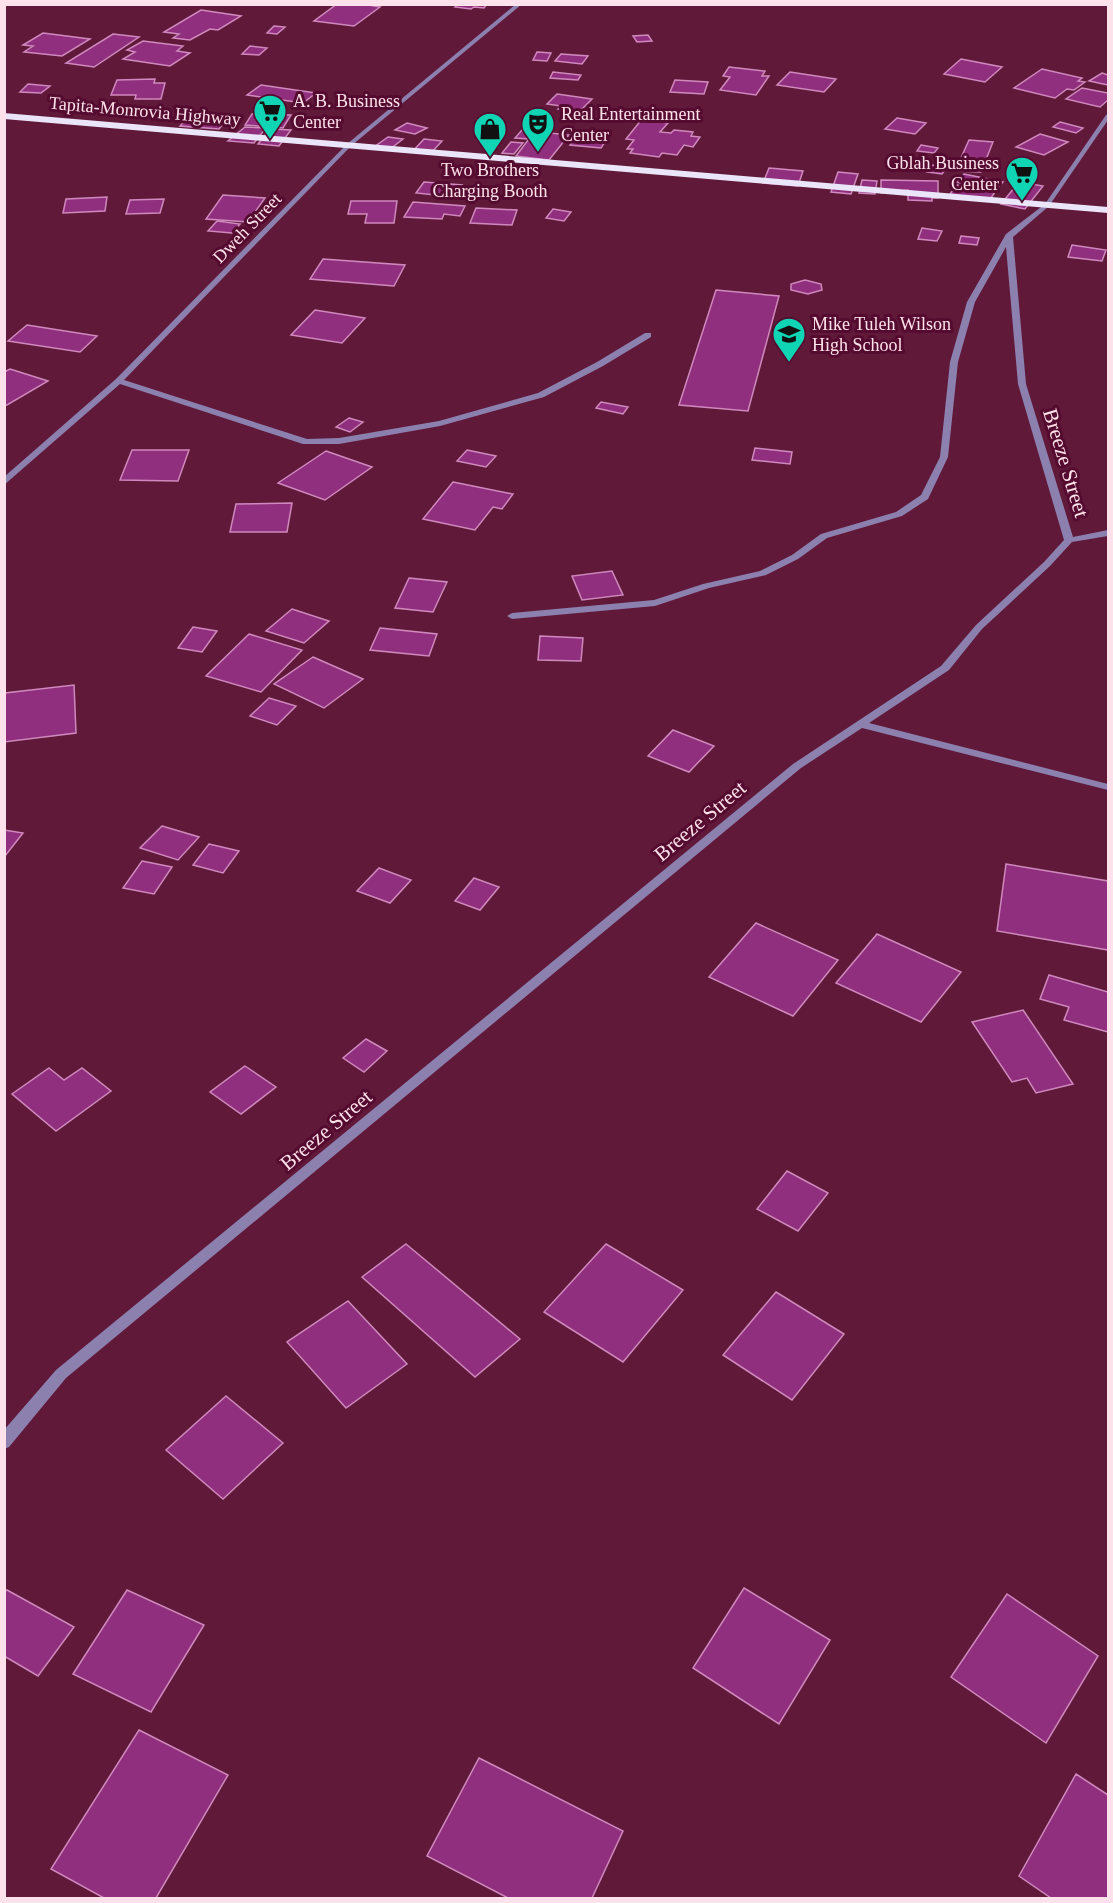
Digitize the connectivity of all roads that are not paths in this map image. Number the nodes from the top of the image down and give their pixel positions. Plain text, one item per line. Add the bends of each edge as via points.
1 (520, 4) edge
2 (4, 116) edge
3 (1108, 116) edge
4 (349, 145) junction
5 (1047, 205) junction
6 (1108, 210) edge
7 (1009, 236) junction
8 (648, 335) dead end
9 (119, 381) junction
10 (4, 482) edge
11 (1108, 533) edge
12 (1068, 540) junction
13 (512, 616) dead end
14 (861, 724) junction
15 (1108, 787) edge
16 (4, 1442) edge

1 - 4 street, Dweh Street
2 - 4 highway, Tapita-Monrovia Highway
3 - 5 street
4 - 5 highway, Tapita-Monrovia Highway
4 - 9 street, Dweh Street
5 - 6 highway, Tapita-Monrovia Highway
5 - 7 street
7 - 12 street, Breeze Street via 1022,384
7 - 13 street via 971,302 954,362 944,457 925,497 899,514 824,536 763,573 655,603
8 - 9 street via 541,394 440,423 339,441 306,442
9 - 10 street, Dweh Street
11 - 12 street
12 - 14 street, Breeze Street via 978,627 945,668
14 - 15 street
14 - 16 street, Breeze Street via 797,766 61,1374

